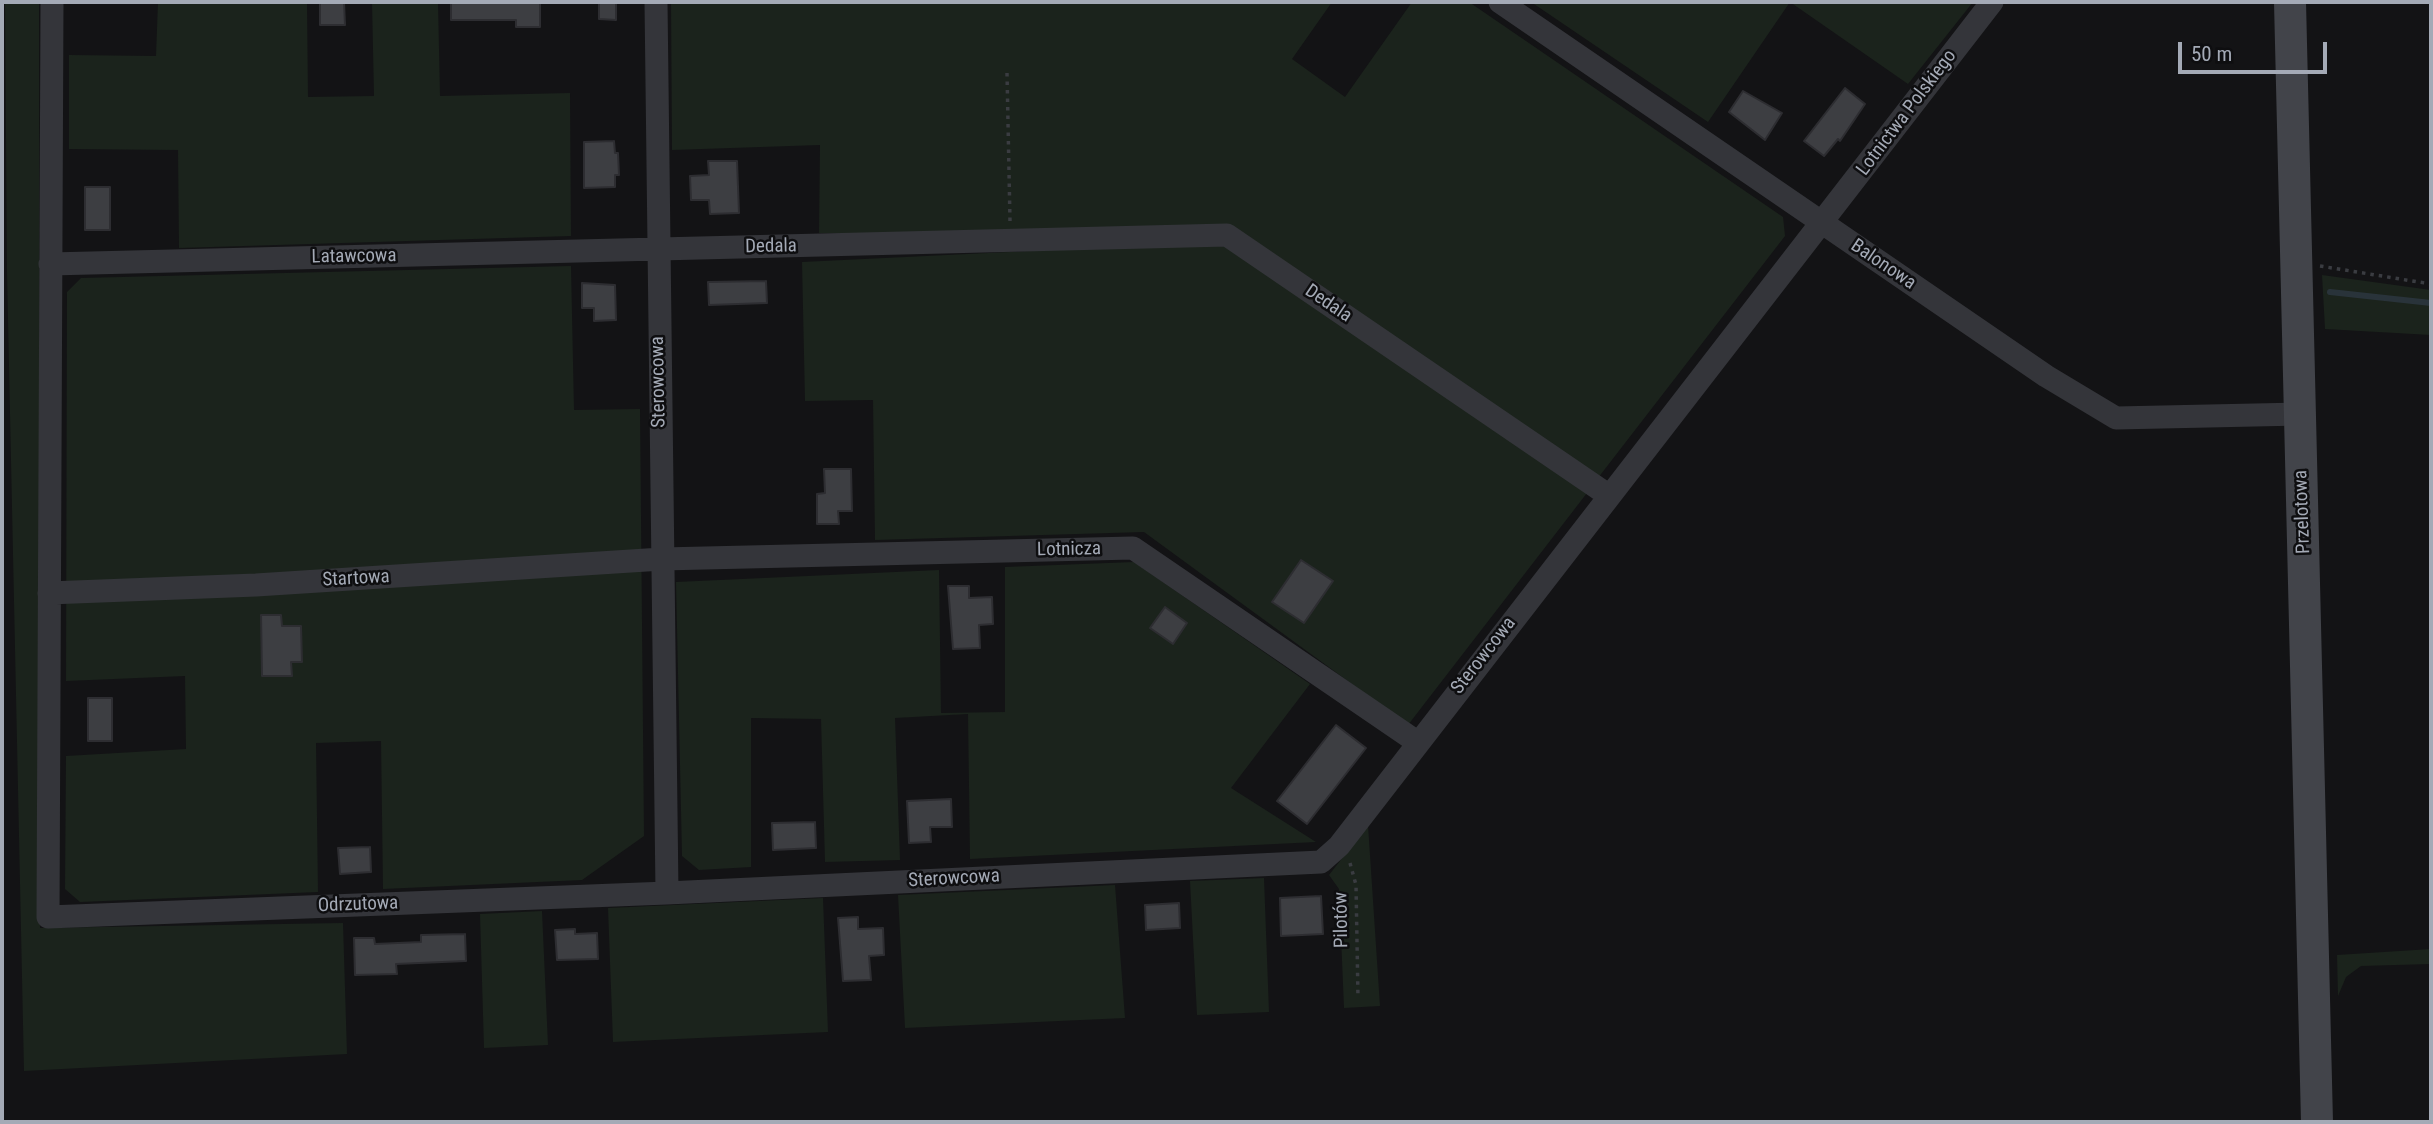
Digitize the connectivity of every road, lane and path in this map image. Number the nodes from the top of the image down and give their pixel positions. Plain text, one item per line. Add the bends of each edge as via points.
1 (52, 2) edge
2 (656, 2) edge
3 (1500, 2) edge
4 (1992, 2) edge
5 (2290, 2) edge
6 (1007, 73) dead end
7 (1822, 224) junction
8 (1011, 240) junction
9 (657, 250) junction
10 (50, 264) junction
11 (2297, 264) junction
12 (2431, 284) edge
13 (2301, 414) junction
14 (1608, 495) junction
15 (662, 559) junction
16 (49, 593) junction
17 (1417, 742) junction
18 (1339, 846) junction
19 (667, 893) junction
20 (1358, 998) dead end
21 (2317, 1122) edge

1 - 10 street
2 - 9 street, Sterowcowa
3 - 7 street, Balonowa
4 - 7 street, Lotnictwa Polskiego
5 - 11 street, Przelotowa
6 - 8 path
7 - 13 street, Balonowa via 2116,418
7 - 14 street, Sterowcowa
8 - 9 street, Dedala
8 - 14 street, Dedala via 1227,235
9 - 10 street, Latawcowa
9 - 15 street, Sterowcowa
10 - 16 street
11 - 12 path
11 - 13 street, Przelotowa
13 - 21 street, Przelotowa
14 - 17 street, Sterowcowa
15 - 16 street, Startowa
15 - 17 street, Lotnicza via 1133,548
15 - 19 street, Sterowcowa
16 - 19 street, Odrzutowa via 48,917
17 - 18 street, Sterowcowa
18 - 19 street, Sterowcowa via 1321,862
18 - 20 path, Pilotów via 1353,868 1356,885

